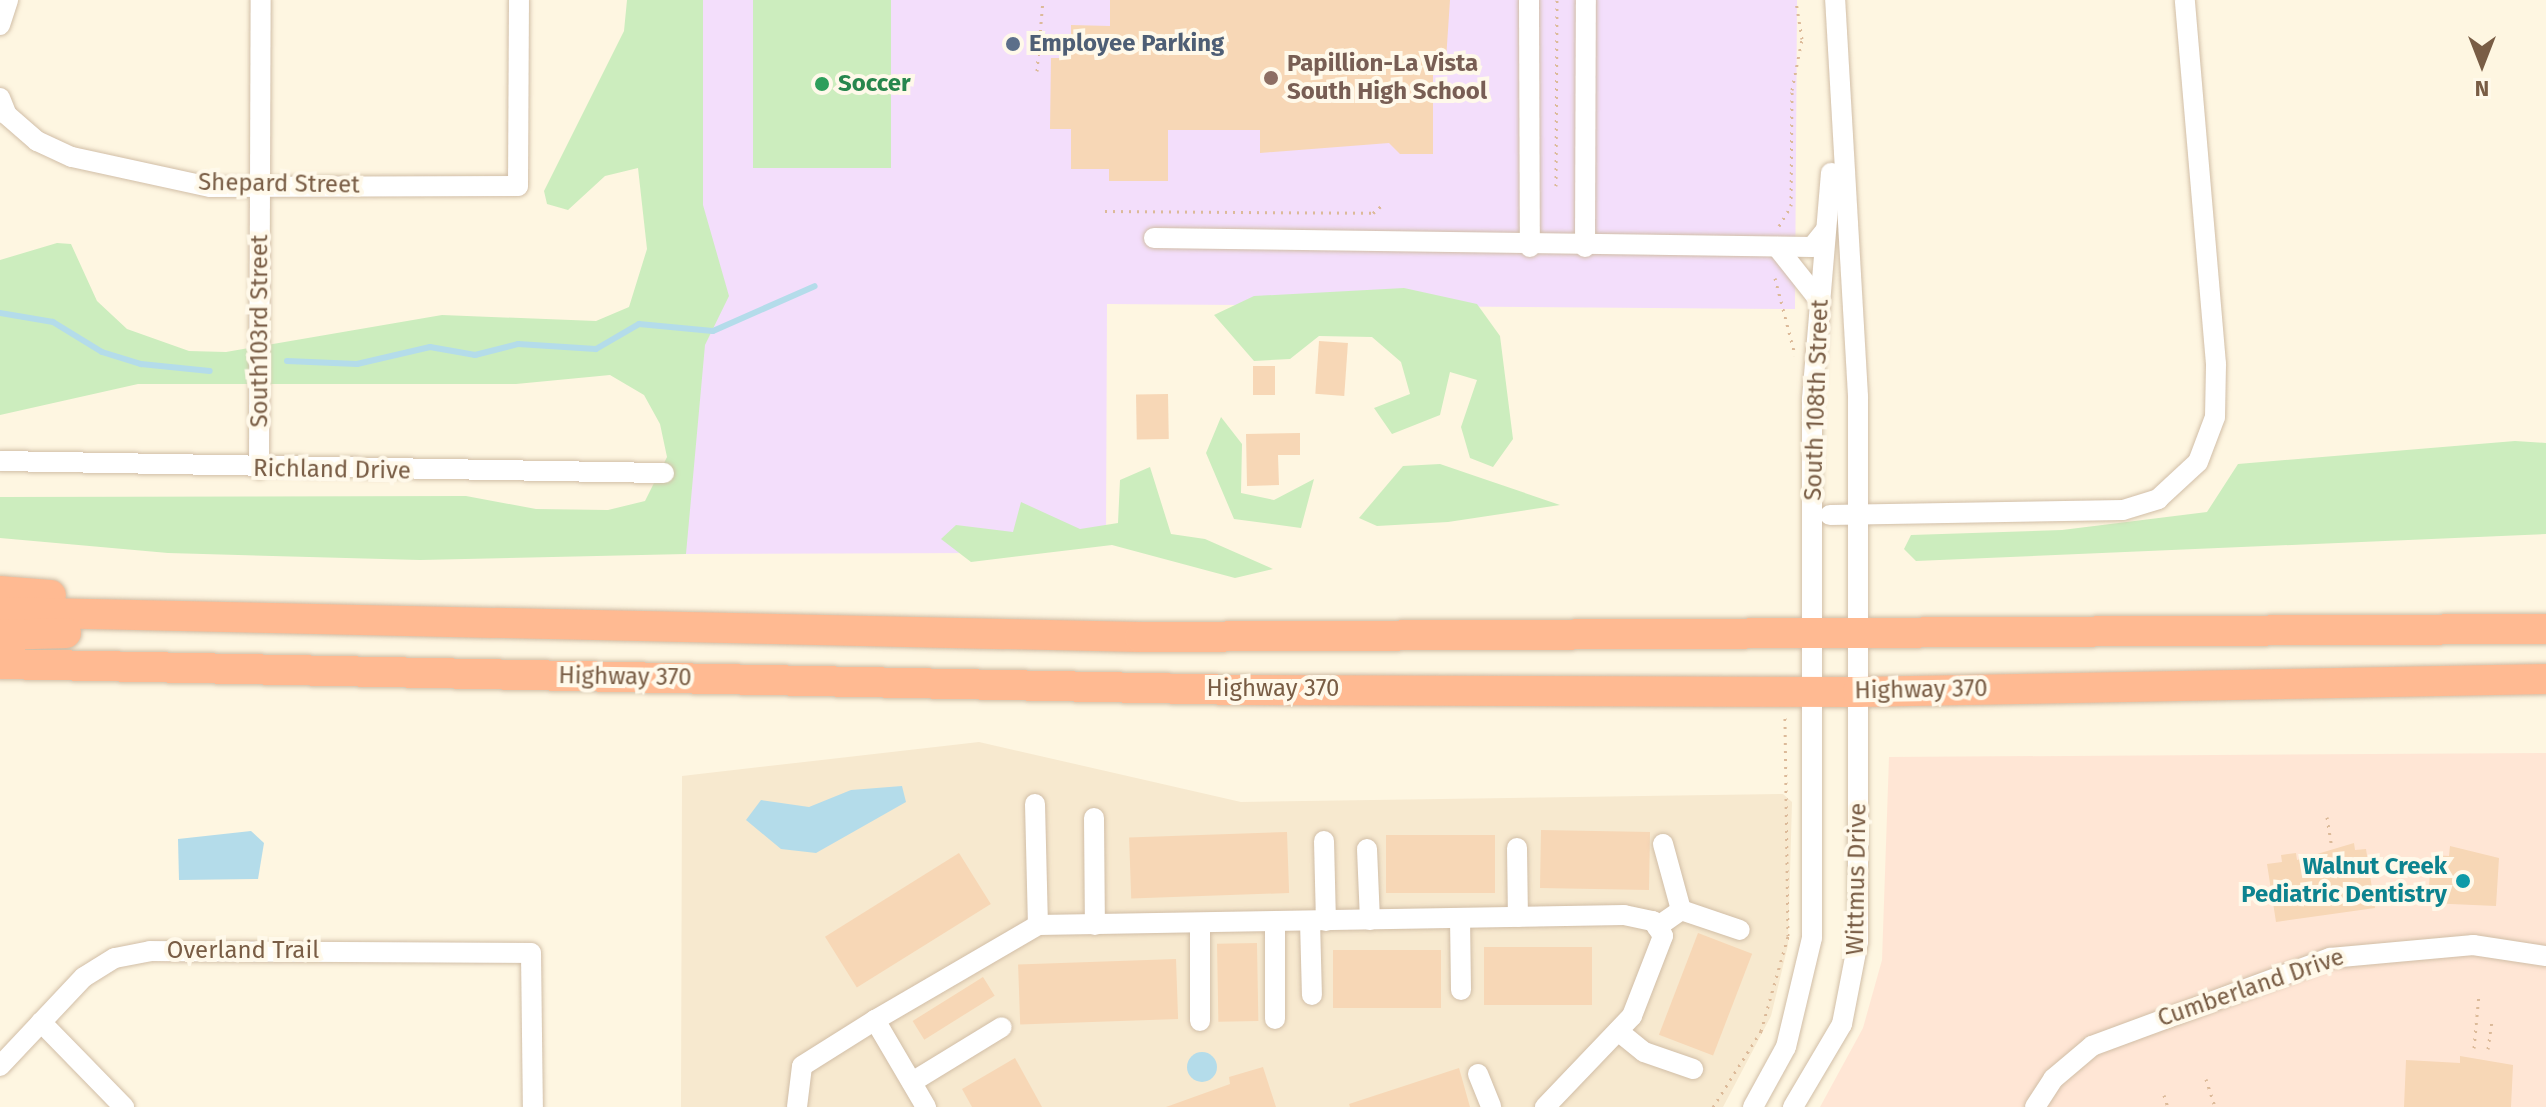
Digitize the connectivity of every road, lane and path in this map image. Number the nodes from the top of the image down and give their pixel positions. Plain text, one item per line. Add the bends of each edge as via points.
1 (8, 0) edge
2 (261, 0) edge
3 (519, 0) edge
4 (1043, 0) edge
5 (1529, 0) edge
6 (1557, 0) edge
7 (1586, 0) edge
8 (1796, 0) edge
9 (1835, 0) edge
10 (2185, 0) edge
11 (0, 25) edge
12 (1037, 71) dead end
13 (3, 106) edge
14 (1836, 109) junction
15 (260, 186) junction
16 (1556, 186) dead end
17 (1381, 206) dead end
18 (1105, 211) dead end
19 (1826, 230) junction
20 (1154, 238) dead end
21 (1530, 247) junction
22 (1585, 247) junction
23 (1777, 247) junction
24 (1820, 301) junction
25 (0, 461) edge
26 (259, 469) junction
27 (664, 473) dead end
28 (1830, 515) dead end
29 (1858, 515) junction
30 (0, 591) edge
31 (0, 612) edge
32 (195, 617) junction
33 (2546, 629) edge
34 (0, 635) edge
35 (1813, 637) junction
36 (1858, 637) junction
37 (0, 664) edge
38 (2546, 679) edge
39 (1813, 691) junction
40 (1858, 692) junction
41 (1035, 804) dead end
42 (2327, 817) dead end
43 (1094, 818) dead end
44 (1324, 841) dead end
45 (1663, 844) dead end
46 (2332, 847) dead end
47 (1517, 848) dead end
48 (1367, 849) dead end
49 (1681, 910) junction
50 (1518, 917) junction
51 (1460, 918) junction
52 (1370, 920) junction
53 (1318, 921) junction
54 (1275, 922) junction
55 (1200, 923) junction
56 (1038, 925) junction
57 (1095, 925) junction
58 (1657, 927) junction
59 (1740, 930) dead end
60 (2546, 956) edge
61 (1461, 990) dead end
62 (2479, 994) dead end
63 (1312, 995) dead end
64 (1275, 1019) dead end
65 (875, 1020) junction
66 (1200, 1021) dead end
67 (2492, 1021) dead end
68 (41, 1022) junction
69 (1002, 1027) dead end
70 (1618, 1031) junction
71 (2474, 1048) dead end
72 (2488, 1049) dead end
73 (0, 1066) edge
74 (1693, 1069) dead end
75 (1478, 1074) dead end
76 (2206, 1079) dead end
77 (912, 1082) junction
78 (2164, 1095) dead end
79 (124, 1107) edge
80 (533, 1107) edge
81 (797, 1107) edge
82 (926, 1107) edge
83 (1491, 1107) edge
84 (1545, 1107) edge
85 (1753, 1107) edge
86 (1793, 1107) edge
87 (2035, 1107) edge
88 (2168, 1107) edge
89 (2215, 1107) edge

1 - 11 street
2 - 15 street, South103rd Street
3 - 15 street, Shepard Street via 518,186
4 - 12 path
5 - 21 street
6 - 16 path
7 - 22 street
8 - 23 path via 1802,39 1792,90 1791,206 1778,227
9 - 14 street, South 108th Street
10 - 29 street via 2216,364 2215,417 2198,462 2158,499 2123,510
13 - 15 street, Shepard Street via 37,141 72,157 210,187
14 - 19 street, South 108th Street
14 - 29 street, South 108th Street via 1858,396
15 - 26 street, South103rd Street
17 - 18 path via 1373,213
19 - 23 street via 1812,247
19 - 24 street, South 108th Street
20 - 21 street via 1449,239
21 - 22 street
22 - 23 street
23 - 24 street
24 - 35 street, South 108th Street via 1812,399
25 - 26 street, Richland Drive
26 - 27 street, Richland Drive
28 - 29 street
29 - 36 street, South 108th Street
30 - 32 highway via 98,598
31 - 32 highway
32 - 34 highway
32 - 35 highway via 1140,637
33 - 36 highway
35 - 36 highway
35 - 39 street, South 108th Street
36 - 40 street, Wittmus Drive
37 - 39 highway, Highway 370 via 1241,690
38 - 40 highway, Highway 370
39 - 40 highway, Highway 370
39 - 85 street, Wittmus Drive via 1812,938 1786,1047
40 - 86 street, Wittmus Drive via 1856,977 1842,1024
41 - 56 street
42 - 46 path
43 - 57 street
44 - 53 street
45 - 49 street
47 - 50 street
48 - 52 street
49 - 58 street
49 - 59 street
50 - 51 street
50 - 58 street via 1624,915
51 - 52 street
51 - 61 street
52 - 53 street
53 - 54 street
53 - 63 street
54 - 55 street
54 - 64 street
55 - 57 street
55 - 66 street
56 - 57 street
56 - 65 street
58 - 70 street via 1663,936 1652,976
60 - 87 street, Cumberland Drive via 2473,945 2330,958 2092,1046 2053,1079
62 - 71 path
65 - 77 street
65 - 81 street via 802,1066
67 - 72 path
68 - 73 street, Overland Trail
68 - 79 street
68 - 80 street, Overland Trail via 84,977 115,958 150,951 531,953
69 - 77 street
70 - 74 street via 1644,1052
70 - 84 street
75 - 83 street
76 - 89 path
77 - 82 street
78 - 88 path

